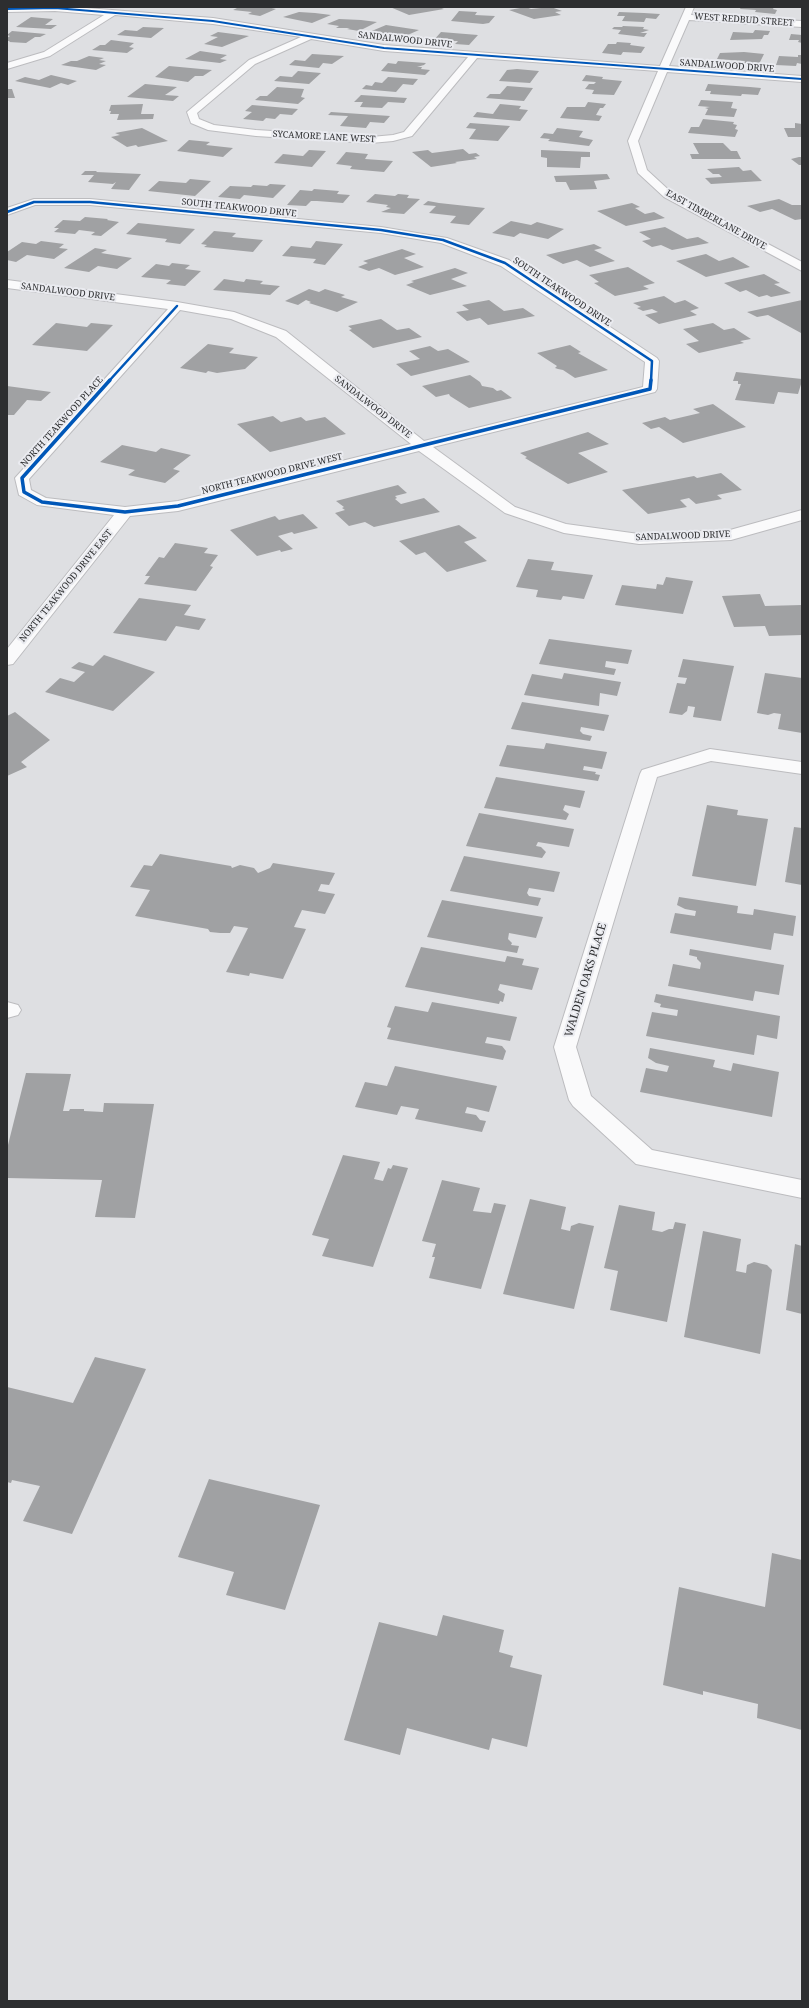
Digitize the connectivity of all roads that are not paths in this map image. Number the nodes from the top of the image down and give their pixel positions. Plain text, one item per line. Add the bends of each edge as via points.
1 (7, 9) edge
2 (688, 12) edge
3 (113, 13) junction
4 (802, 24) edge
5 (309, 37) junction
6 (474, 55) junction
7 (7, 66) edge
8 (663, 69) junction
9 (802, 79) edge
10 (7, 212) edge
11 (802, 267) edge
12 (7, 284) edge
13 (177, 306) junction
14 (421, 445) junction
15 (125, 512) junction
16 (802, 516) edge
17 (7, 660) edge
18 (802, 768) edge
19 (802, 1189) edge

1 - 3 street, SANDALWOOD DRIVE via 55,8
2 - 4 street, WEST REDBUD STREET
2 - 8 street, EAST TIMBERLANE DRIVE
3 - 5 street, SANDALWOOD DRIVE via 213,20
3 - 7 street via 47,54
5 - 6 street, SANDALWOOD DRIVE via 384,48
5 - 6 street, SYCAMORE LANE WEST via 252,62 192,112 195,121 212,128 256,133 371,140 393,138 408,134
6 - 8 street, SANDALWOOD DRIVE
8 - 9 street, SANDALWOOD DRIVE
8 - 11 street, EAST TIMBERLANE DRIVE via 633,141 642,171 668,195
10 - 14 street, SOUTH TEAKWOOD DRIVE via 34,202 90,202 381,230 443,240 505,263 652,361 650,389
12 - 13 street, SANDALWOOD DRIVE
13 - 14 street, SANDALWOOD DRIVE via 234,316 281,334
13 - 15 street, NORTH TEAKWOOD PLACE via 22,478 24,492 42,502
14 - 15 street, NORTH TEAKWOOD DRIVE WEST via 178,506
14 - 16 street, SANDALWOOD DRIVE via 510,510 564,528 639,539 716,536 731,535
15 - 17 street, NORTH TEAKWOOD DRIVE EAST
18 - 19 street, WALDEN OAKS PLACE via 710,755 649,774 565,1047 581,1100 645,1158

